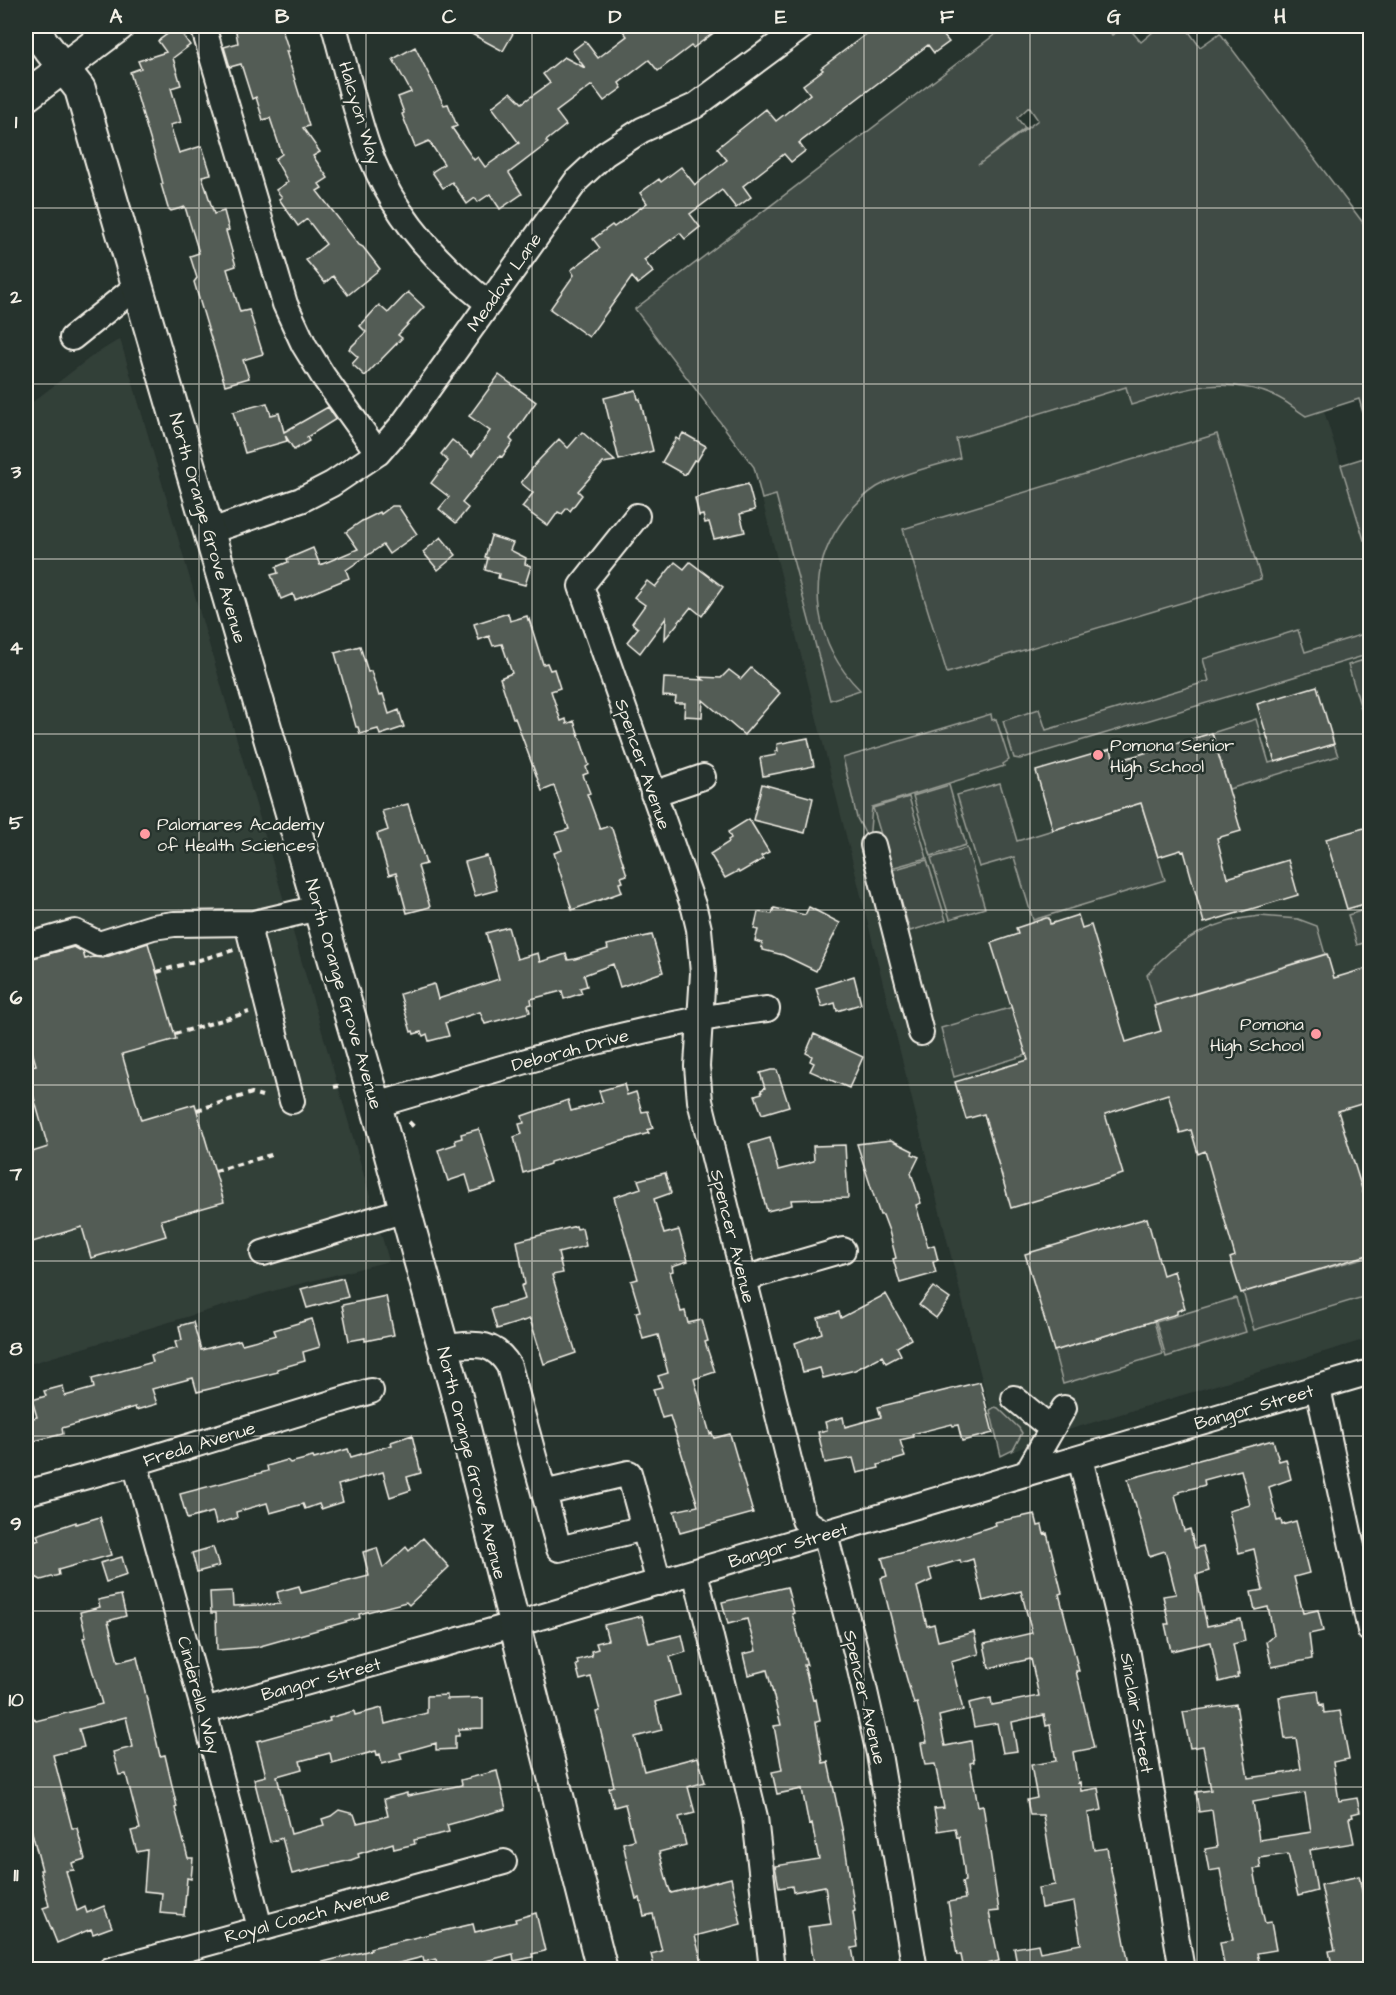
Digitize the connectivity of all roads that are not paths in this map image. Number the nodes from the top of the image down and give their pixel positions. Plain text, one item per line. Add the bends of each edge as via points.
1 (119, 26) edge
2 (203, 26) edge
3 (334, 26) edge
4 (803, 26) edge
5 (40, 37) edge
6 (63, 67) junction
7 (26, 96) edge
8 (137, 286) junction
9 (489, 304) junction
10 (72, 338) dead end
11 (378, 453) junction
12 (637, 516) dead end
13 (208, 531) junction
14 (703, 777) dead end
15 (653, 794) junction
16 (873, 845) dead end
17 (318, 908) junction
18 (254, 923) junction
19 (26, 946) edge
20 (767, 1009) dead end
21 (700, 1019) junction
22 (921, 1033) dead end
23 (292, 1101) dead end
24 (376, 1105) junction
25 (405, 1210) junction
26 (843, 1250) dead end
27 (263, 1253) dead end
28 (743, 1278) junction
29 (443, 1347) junction
30 (1371, 1372) edge
31 (1318, 1388) junction
32 (371, 1391) dead end
33 (1014, 1398) dead end
34 (1064, 1408) dead end
35 (1052, 1429) junction
36 (1080, 1458) junction
37 (135, 1464) junction
38 (1026, 1474) junction
39 (26, 1493) edge
40 (544, 1494) junction
41 (644, 1528) junction
42 (825, 1534) junction
43 (695, 1572) junction
44 (659, 1583) junction
45 (513, 1625) junction
46 (1371, 1630) edge
47 (204, 1711) junction
48 (504, 1862) dead end
49 (260, 1928) junction
50 (110, 1970) edge
51 (602, 1970) edge
52 (772, 1970) edge
53 (915, 1970) edge
54 (1182, 1970) edge

1 - 6 main road
2 - 11 street via 285,304 323,376
3 - 9 street, Halcyon Way via 379,174 398,207 439,261
4 - 9 street, Meadow Lane via 695,106 642,130 605,154 577,180
5 - 6 main road, North Orange Grove Avenue
6 - 7 main road
6 - 8 main road, North Orange Grove Avenue via 80,89
8 - 10 street
8 - 13 main road, North Orange Grove Avenue
9 - 11 street, Meadow Lane
11 - 13 street, Meadow Lane via 301,500
12 - 15 street, Spencer Avenue via 581,586
13 - 17 main road, North Orange Grove Avenue
14 - 15 street
15 - 21 street, Spencer Avenue via 699,929 703,973
16 - 22 street
17 - 18 street
17 - 24 main road, North Orange Grove Avenue
18 - 19 street via 174,924 99,944 75,932
18 - 23 street via 250,935
20 - 21 street, Deborah Drive
21 - 24 street, Deborah Drive via 593,1041
21 - 28 street, Spencer Avenue via 700,1101
24 - 25 main road, North Orange Grove Avenue
25 - 27 street
25 - 29 main road, North Orange Grove Avenue
26 - 28 street
28 - 42 street, Spencer Avenue via 804,1520
29 - 40 street via 480,1345 502,1355 509,1366
29 - 45 main road, North Orange Grove Avenue
30 - 31 street, Bangor Street
31 - 36 street, Bangor Street
31 - 46 street
32 - 37 street, Freda Avenue
33 - 35 street
34 - 35 street
35 - 38 street
36 - 38 street, Bangor Street
36 - 54 street, Sinclair Street via 1128,1654
37 - 39 street, Freda Avenue
37 - 47 street, Cinderella Way
38 - 42 street, Bangor Street
40 - 41 street via 629,1473
40 - 41 street via 559,1549
41 - 44 street
42 - 43 street, Bangor Street
42 - 53 street, Spencer Avenue via 879,1754
43 - 44 street, Bangor Street
43 - 52 street via 755,1817
44 - 45 street, Bangor Street
45 - 47 street, Bangor Street
45 - 51 main road, North Orange Grove Avenue
47 - 49 street, Cinderella Way
48 - 49 street, Royal Coach Avenue
49 - 50 street, Royal Coach Avenue

